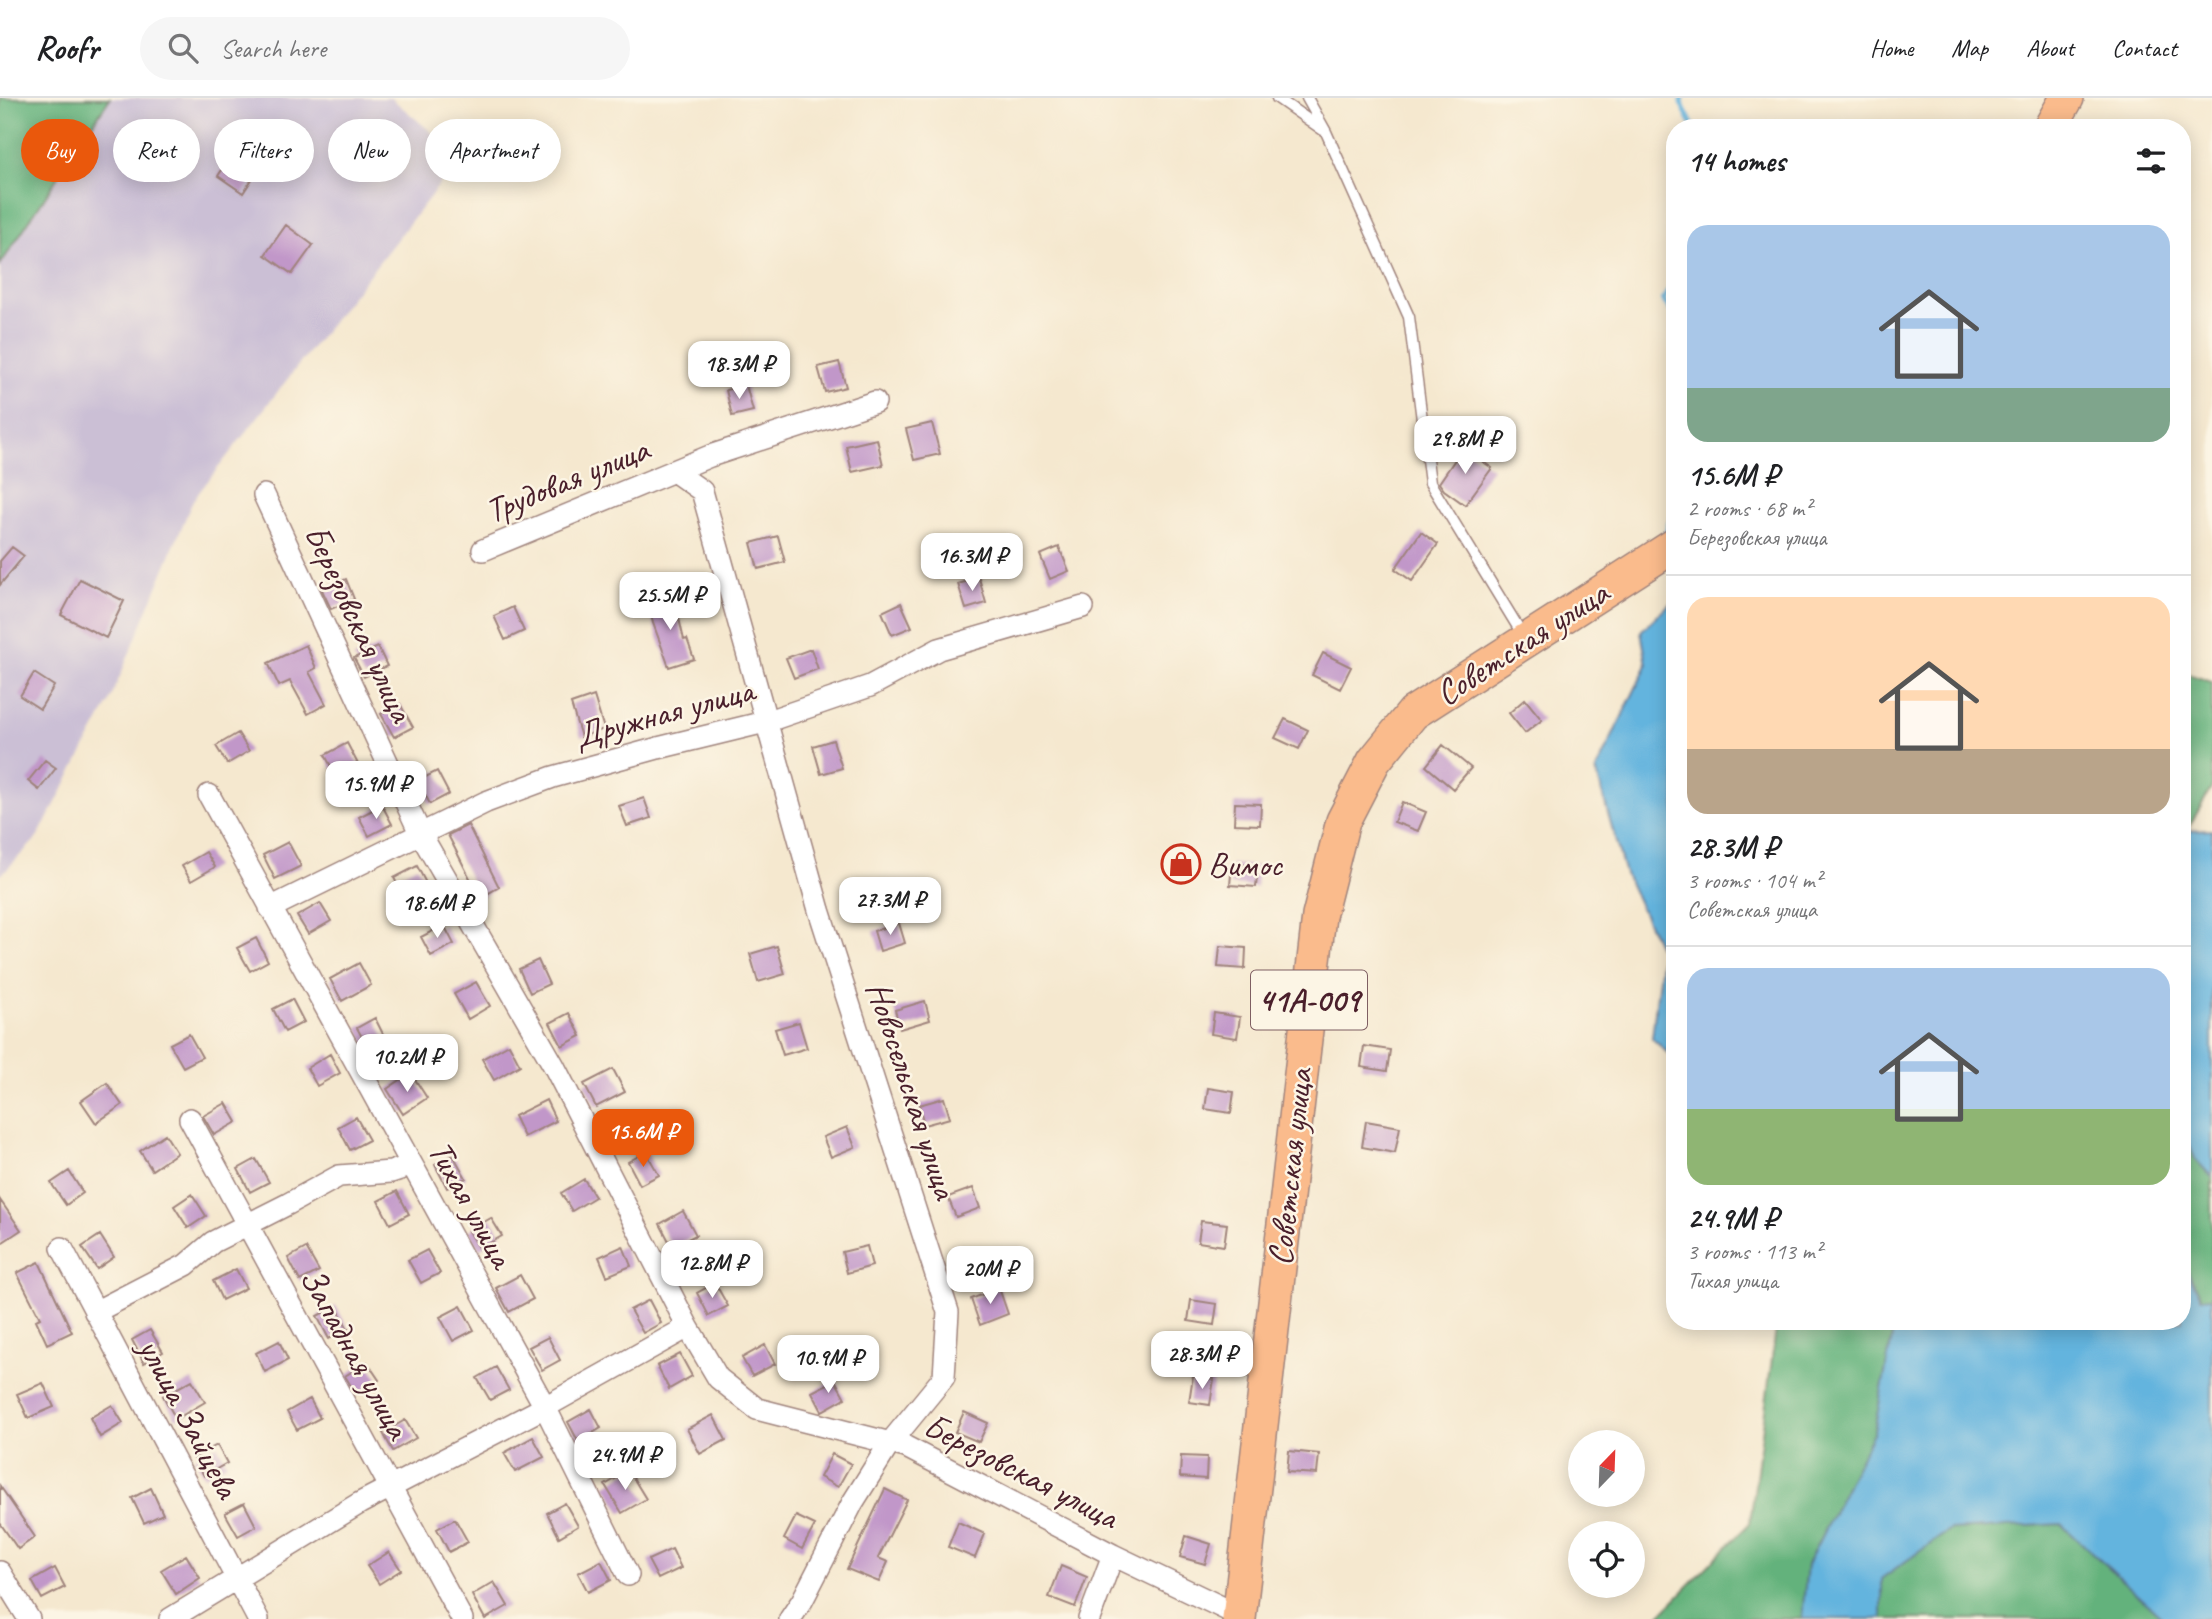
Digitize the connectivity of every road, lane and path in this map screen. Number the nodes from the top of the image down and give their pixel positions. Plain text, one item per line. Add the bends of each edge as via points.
1 (1277, 98) edge
2 (1307, 98) edge
3 (2067, 98) edge
4 (2055, 119) edge
5 (1326, 132) junction
6 (875, 402) dead end
7 (676, 472) junction
8 (264, 495) dead end
9 (483, 550) dead end
10 (1666, 551) edge
11 (1083, 607) dead end
12 (1525, 640) junction
13 (765, 722) junction
14 (209, 795) dead end
15 (420, 833) junction
16 (270, 908) junction
17 (190, 1119) dead end
18 (412, 1165) junction
19 (247, 1224) junction
20 (62, 1248) dead end
21 (96, 1312) junction
22 (688, 1327) junction
23 (545, 1407) junction
24 (890, 1443) junction
25 (391, 1487) junction
26 (1112, 1555) junction
27 (0, 1572) edge
28 (628, 1575) dead end
29 (236, 1577) junction
30 (1239, 1618) edge
31 (29, 1619) edge
32 (170, 1619) edge
33 (258, 1619) edge
34 (462, 1619) edge
35 (790, 1619) edge
36 (1089, 1619) edge

1 - 5 lane
2 - 5 lane
3 - 4 main road
5 - 12 lane via 1409,317 1430,483
6 - 7 street, Трудовая улица via 710,456
7 - 9 street, Трудовая улица
7 - 13 street, Новосельская улица via 702,491
8 - 15 street, Березовская улица
10 - 12 main road, Советская улица / 41А-009
11 - 13 street, Дружная улица via 939,649 870,685
12 - 30 main road, Советская улица / 41А-009 via 1413,713 1374,761 1343,821 1319,916
13 - 15 street, Дружная улица via 553,777
13 - 24 street, Новосельская улица via 819,910 948,1312 944,1377
14 - 16 street, Тихая улица
15 - 16 street, Дружная улица
15 - 22 street, Березовская улица via 554,1066
16 - 18 street, Тихая улица
17 - 19 street, Западная улица
18 - 19 street via 391,1172 339,1176
18 - 23 street, Тихая улица
19 - 21 street via 213,1242 186,1265
19 - 25 street, Западная улица
20 - 21 street, улица Зайцева
21 - 29 street, улица Зайцева
22 - 23 street
22 - 24 street, Березовская улица via 718,1378 757,1409
23 - 25 street
23 - 28 street, Тихая улица
24 - 26 street, Березовская улица via 906,1447
24 - 35 street, Новосельская улица
25 - 29 street
25 - 34 street, Западная улица
26 - 30 street, Березовская улица
26 - 36 street
27 - 31 street
29 - 32 street
29 - 33 street, улица Зайцева

